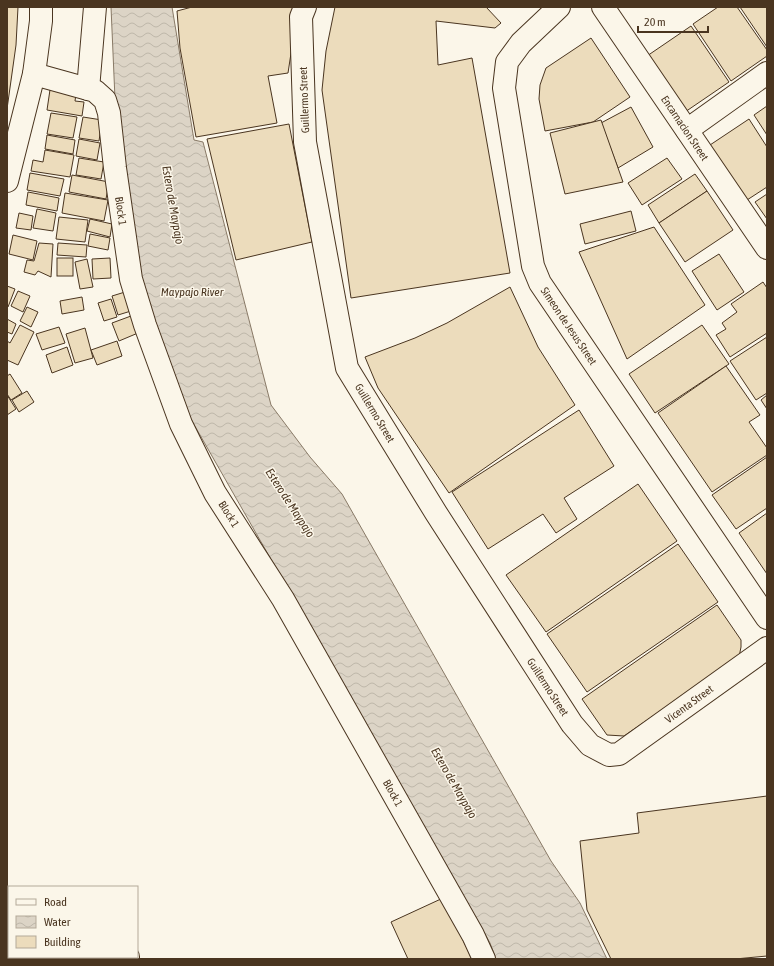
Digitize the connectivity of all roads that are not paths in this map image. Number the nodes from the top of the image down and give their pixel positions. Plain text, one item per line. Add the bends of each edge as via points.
1 (41, 7) edge
2 (95, 7) edge
3 (305, 7) edge
4 (559, 7) edge
5 (603, 7) edge
6 (34, 74) junction
7 (767, 74) edge
8 (88, 89) junction
9 (687, 130) junction
10 (7, 181) edge
11 (767, 248) edge
12 (767, 618) edge
13 (767, 648) edge
14 (609, 755) joint
15 (484, 959) edge

1 - 6 street
2 - 8 street
3 - 14 street, Guillermo Street via 301,17 306,142 347,368 436,513 572,724 590,745
4 - 12 street, Simeon de Jesus Street via 521,43 507,62 504,88 533,266 540,283
5 - 9 street, Encarnacion Street
6 - 8 street, Block 1
6 - 10 street
7 - 9 street
8 - 15 street, Block 1 via 95,91 105,100 109,113 131,279 145,325 182,424 215,493 283,600 462,914
9 - 11 street, Encarnacion Street
13 - 14 street, Vicenta Street via 620,754

